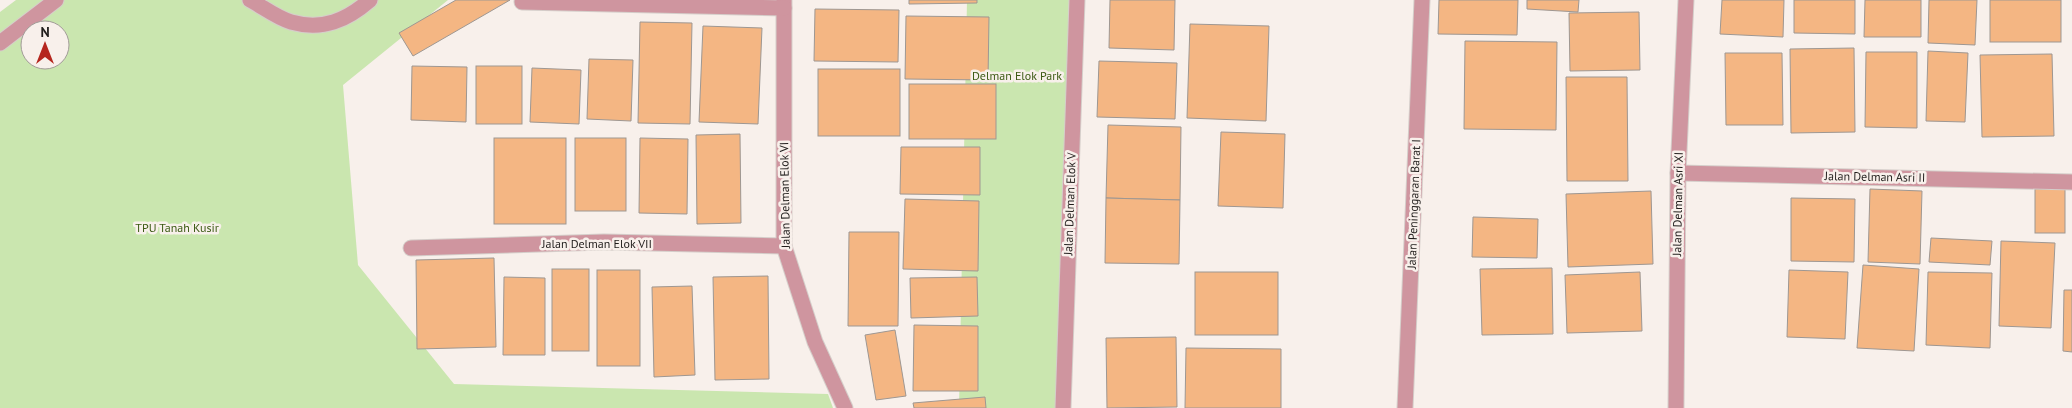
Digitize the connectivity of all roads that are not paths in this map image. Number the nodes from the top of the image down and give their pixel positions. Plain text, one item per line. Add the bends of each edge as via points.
1 (56, 0) edge
2 (250, 0) edge
3 (370, 0) edge
4 (1077, 0) edge
5 (1422, 0) edge
6 (1686, 0) edge
7 (522, 2) dead end
8 (784, 4) edge
9 (0, 43) edge
10 (1678, 173) junction
11 (2072, 182) edge
12 (784, 246) junction
13 (411, 248) dead end
14 (845, 408) edge
15 (1063, 408) edge
16 (1406, 408) edge
17 (1676, 408) edge

1 - 9 street
2 - 3 street via 291,22 312,24 335,23 357,12
4 - 15 street, Jalan Delman Elok V
5 - 16 street, Jalan Peninggaran Barat I
6 - 10 street, Jalan Delman Asri XI
7 - 8 street
8 - 12 street, Jalan Delman Elok VI
10 - 11 street, Jalan Delman Asri II
10 - 17 street, Jalan Delman Asri XI
12 - 13 street, Jalan Delman Elok VII via 604,242
12 - 14 street, Jalan Delman Elok VI via 815,342

